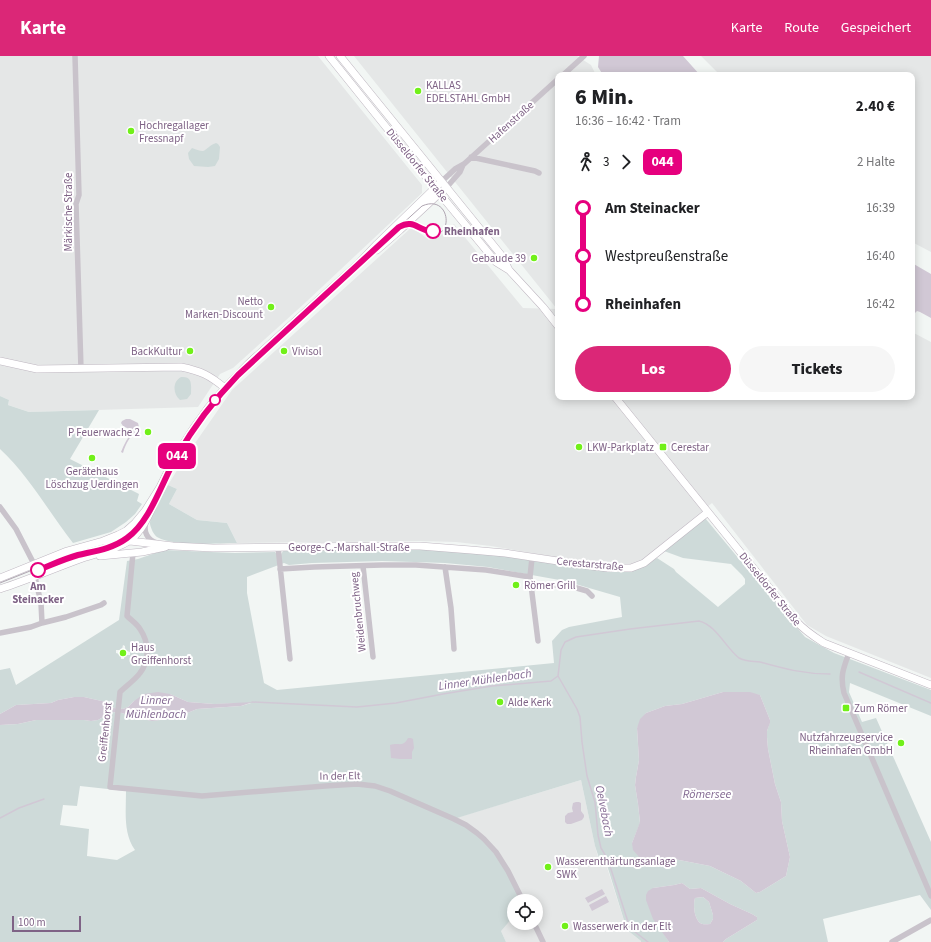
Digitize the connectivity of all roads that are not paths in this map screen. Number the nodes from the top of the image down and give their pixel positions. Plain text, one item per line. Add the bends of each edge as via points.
1 (75, 56) edge
2 (329, 56) edge
3 (340, 56) edge
4 (584, 56) edge
5 (566, 72) edge
6 (555, 82) edge
7 (471, 157) junction
8 (539, 173) dead end
9 (444, 185) junction
10 (437, 191) junction
11 (509, 270) junction
12 (555, 322) edge
13 (0, 361) edge
14 (81, 369) junction
15 (225, 388) junction
16 (618, 400) edge
17 (160, 487) junction
18 (0, 507) edge
19 (708, 512) junction
20 (148, 517) junction
21 (103, 541) junction
22 (130, 541) junction
23 (150, 541) junction
24 (173, 546) junction
25 (278, 547) junction
26 (146, 551) junction
27 (134, 553) junction
28 (528, 557) junction
29 (82, 559) junction
30 (34, 564) junction
31 (363, 566) junction
32 (445, 567) junction
33 (280, 569) junction
34 (35, 577) junction
35 (530, 577) junction
36 (0, 578) edge
37 (531, 588) junction
38 (0, 589) edge
39 (592, 596) dead end
40 (104, 603) dead end
41 (42, 623) junction
42 (0, 633) edge
43 (538, 641) dead end
44 (454, 649) dead end
45 (849, 654) junction
46 (373, 657) dead end
47 (290, 659) dead end
48 (931, 685) edge
49 (110, 786) joint
50 (520, 894) edge
51 (931, 896) edge
52 (931, 920) edge
53 (537, 930) edge
54 (543, 942) edge
55 (892, 942) edge

1 - 14 street, Märkische Straße
2 - 10 main road, Düsseldorfer Straße
3 - 9 main road, Düsseldorfer Straße
4 - 5 street
6 - 7 street, Hafenstraße
7 - 8 street
7 - 9 street, Hafenstraße via 460,172
9 - 10 main road, Hafenstraße
9 - 11 main road, Düsseldorfer Straße via 502,256
10 - 11 main road, Düsseldorfer Straße via 496,262
10 - 15 main road, Hafenstraße via 391,238 358,264
11 - 12 main road, Düsseldorfer Straße
13 - 14 main road via 37,369
14 - 15 main road via 181,366 204,373
15 - 17 main road, Hafenstraße via 185,441
16 - 19 main road, Düsseldorfer Straße
17 - 20 main road, Hafenstraße
17 - 21 main road, Hafenstraße via 145,511 126,531
18 - 30 street via 16,529
19 - 28 main road, Cerestarstraße via 637,566 608,568
19 - 45 main road, Düsseldorfer Straße via 803,629 811,636
20 - 22 main road, Hafenstraße
20 - 23 street via 145,528
21 - 22 main road, George-C.-Marshall-Straße
21 - 30 main road, Hafenstraße
22 - 23 main road, George-C.-Marshall-Straße
22 - 29 main road, Hafenstraße
23 - 24 main road, George-C.-Marshall-Straße
23 - 26 street via 150,548
24 - 25 main road, George-C.-Marshall-Straße
24 - 26 main road
25 - 28 main road, George-C.-Marshall-Straße via 420,546
25 - 33 street
26 - 27 main road
27 - 29 main road
27 - 49 street, Greiffenhorst via 127,616 140,629 146,643 147,655 140,674 120,692
28 - 35 street
29 - 34 main road, Hafenstraße
30 - 36 main road, Hafenstraße
31 - 32 street, Weidenbruchweg
31 - 33 street, Weidenbruchweg
31 - 46 street, Weidenbruchweg
32 - 35 street, Weidenbruchweg
32 - 44 street
33 - 47 street
34 - 38 main road, Hafenstraße
34 - 41 street via 41,603
35 - 37 street
37 - 39 street via 563,584 587,591
37 - 43 street
40 - 41 street
41 - 42 street
45 - 48 main road, Düsseldorfer Straße
45 - 51 street via 842,676 844,693
49 - 50 street, In der Elt via 202,796 357,784 375,786 454,819 477,833 496,852
52 - 55 street
53 - 54 street

